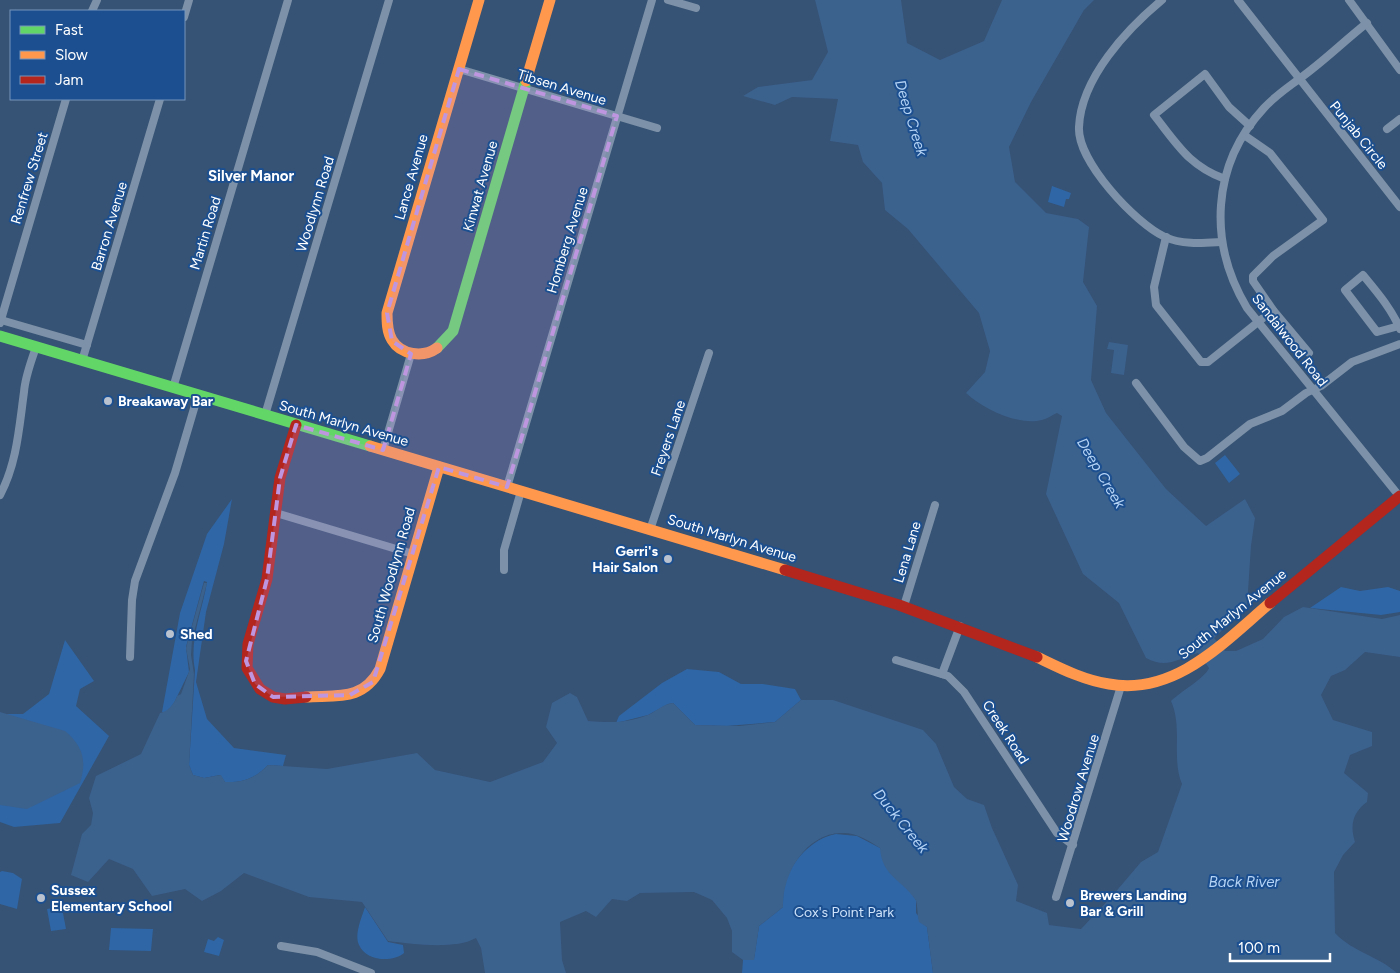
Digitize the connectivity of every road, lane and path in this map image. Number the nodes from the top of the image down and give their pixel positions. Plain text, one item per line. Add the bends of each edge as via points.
1 (189, 0) edge
2 (288, 0) edge
3 (389, 0) edge
4 (479, 0) edge
5 (550, 0) edge
6 (652, 0) edge
7 (668, 0) edge
8 (1162, 0) edge
9 (1238, 0) edge
10 (1349, 0) edge
11 (696, 8) dead end
12 (185, 14) edge
13 (1367, 24) junction
14 (459, 69) junction
15 (1400, 70) edge
16 (1299, 78) junction
17 (524, 89) junction
18 (66, 100) edge
19 (160, 100) edge
20 (617, 116) junction
21 (1400, 119) edge
22 (1250, 126) junction
23 (658, 128) dead end
24 (1387, 129) dead end
25 (1244, 135) junction
26 (1226, 179) junction
27 (1400, 207) edge
28 (1166, 237) junction
29 (1222, 242) junction
30 (1273, 310) junction
31 (0, 321) edge
32 (1258, 322) junction
33 (1399, 327) edge
34 (0, 336) edge
35 (1400, 344) edge
36 (87, 345) junction
37 (36, 347) junction
38 (709, 353) dead end
39 (1309, 353) dead end
40 (412, 354) junction
41 (82, 361) junction
42 (1136, 383) dead end
43 (173, 388) junction
44 (1313, 391) junction
45 (198, 395) junction
46 (265, 415) junction
47 (296, 425) junction
48 (383, 450) junction
49 (439, 467) junction
50 (507, 487) junction
51 (521, 491) junction
52 (0, 495) edge
53 (1400, 497) edge
54 (934, 505) dead end
55 (276, 513) junction
56 (650, 530) junction
57 (413, 554) junction
58 (504, 570) dead end
59 (904, 606) junction
60 (960, 626) junction
61 (130, 657) dead end
62 (896, 660) dead end
63 (942, 674) junction
64 (1121, 686) junction
65 (1073, 844) junction
66 (1056, 897) dead end
67 (282, 946) dead end
68 (371, 973) edge

1 - 12 street
2 - 43 street, Martin Road
3 - 46 street, Woodlynn Road
4 - 14 street, Lance Avenue
5 - 17 street, Kinwat Avenue
6 - 20 street, Homberg Avenue
7 - 11 street
8 - 28 street via 1130,27 1091,85 1081,111 1078,137 1084,152 1120,200 1137,218
9 - 16 street, Punjab Circle
10 - 13 street
13 - 15 street
13 - 16 street, Sandalwood Road
14 - 17 street, Tibsen Avenue
14 - 40 street, Lance Avenue via 387,313 392,341
16 - 22 street, Sandalwood Road via 1272,100
16 - 27 street, Punjab Circle
17 - 20 street, Tibsen Avenue
17 - 40 street, Kinwat Avenue via 453,331 445,344 434,352
18 - 31 street, Renfrew Street
19 - 36 street, Barron Avenue
20 - 23 street, Tibsen Avenue
20 - 50 street, Homberg Avenue
21 - 24 street
22 - 25 street, Sandalwood Road
22 - 26 street via 1230,107 1205,74 1154,115 1192,161 1204,171
25 - 26 street, Sandalwood Road
25 - 30 street via 1270,153 1323,220 1273,256 1253,276 1253,281
26 - 29 street, Sandalwood Road via 1219,218
28 - 29 street via 1196,243
28 - 32 street via 1154,287 1156,305 1196,358 1208,362
29 - 32 street, Sandalwood Road via 1231,279
30 - 32 street
30 - 39 street
31 - 36 street
32 - 44 street, Sandalwood Road
33 - 33 street via 1363,275 1345,290 1377,332
34 - 37 street, South Marlyn Avenue
35 - 44 street via 1352,362
36 - 41 street, Barron Avenue
37 - 41 street, South Marlyn Avenue
37 - 52 street via 25,382 15,454
38 - 56 street, Freyers Lane
40 - 48 street
41 - 43 street, South Marlyn Avenue
42 - 44 street via 1191,455 1200,461 1250,424 1282,411
43 - 45 street, South Marlyn Avenue
44 - 53 street, Sandalwood Road
45 - 46 street, South Marlyn Avenue
45 - 61 street via 176,473 135,581
46 - 47 street, South Marlyn Avenue
47 - 48 street, South Marlyn Avenue
47 - 55 street via 280,478
48 - 49 street, South Marlyn Avenue
49 - 50 street, South Marlyn Avenue
49 - 57 street, South Woodlynn Road
50 - 51 street, South Marlyn Avenue
51 - 56 street, South Marlyn Avenue
51 - 58 street via 504,550
53 - 64 street, South Marlyn Avenue via 1200,662 1169,679
54 - 59 street, Lena Lane
55 - 57 street
55 - 57 street, South Woodlynn Road via 267,579 246,653 247,668 255,684 266,694 285,699 350,695 366,688 380,669
56 - 59 street, South Marlyn Avenue
59 - 60 street, South Marlyn Avenue
60 - 63 street
60 - 64 street, South Marlyn Avenue via 1081,676
62 - 63 street, Creek Road
63 - 65 street, Creek Road via 974,706 1057,833
64 - 65 street, Woodrow Avenue
65 - 66 street, Woodrow Avenue
67 - 68 street via 317,952

